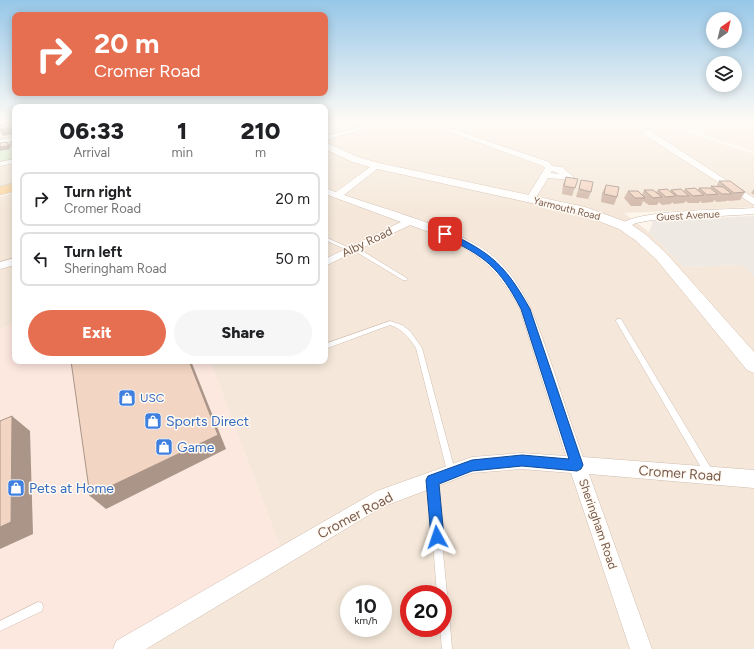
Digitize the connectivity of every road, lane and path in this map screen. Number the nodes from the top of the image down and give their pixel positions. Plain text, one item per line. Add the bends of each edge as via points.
1 (338, 151) edge
2 (510, 151) edge
3 (676, 151) edge
4 (12, 161) edge
5 (0, 164) edge
6 (376, 166) junction
7 (12, 188) edge
8 (0, 191) edge
9 (331, 193) edge
10 (531, 199) junction
11 (754, 202) edge
12 (754, 211) edge
13 (410, 221) junction
14 (624, 226) junction
15 (328, 239) edge
16 (353, 249) junction
17 (12, 262) edge
18 (328, 262) edge
19 (0, 266) edge
20 (405, 279) dead end
21 (619, 321) dead end
22 (328, 346) edge
23 (754, 365) edge
24 (577, 465) junction
25 (452, 473) junction
26 (711, 475) junction
27 (754, 479) edge
28 (432, 480) junction
29 (441, 585) edge
30 (38, 607) dead end
31 (0, 626) edge
32 (447, 637) edge
33 (124, 649) edge
34 (448, 649) edge
35 (641, 649) edge

1 - 6 street, Yarmouth Road
2 - 10 street via 546,164 547,171
3 - 11 street
4 - 5 street
6 - 9 street
6 - 10 street, Yarmouth Road
7 - 8 main road
9 - 13 street, Sheringham Road
10 - 14 street, Yarmouth Road via 585,211
12 - 14 street, Guest Avenue via 652,217 633,221
13 - 16 street, Alby Road
13 - 24 street, Sheringham Road via 474,248 496,265 514,287 526,309
14 - 23 street, Yarmouth Road via 661,256
15 - 16 lane
16 - 18 street, Alby Road
16 - 20 lane
17 - 19 street
21 - 26 lane
22 - 25 lane via 390,323 409,332 419,348
24 - 25 street, Cromer Road via 522,461 472,465
24 - 26 street, Cromer Road
24 - 35 street, Sheringham Road
25 - 28 street, Cromer Road
26 - 27 street, Cromer Road
28 - 29 lane
28 - 33 street, Cromer Road via 377,500
30 - 31 lane
32 - 34 lane

